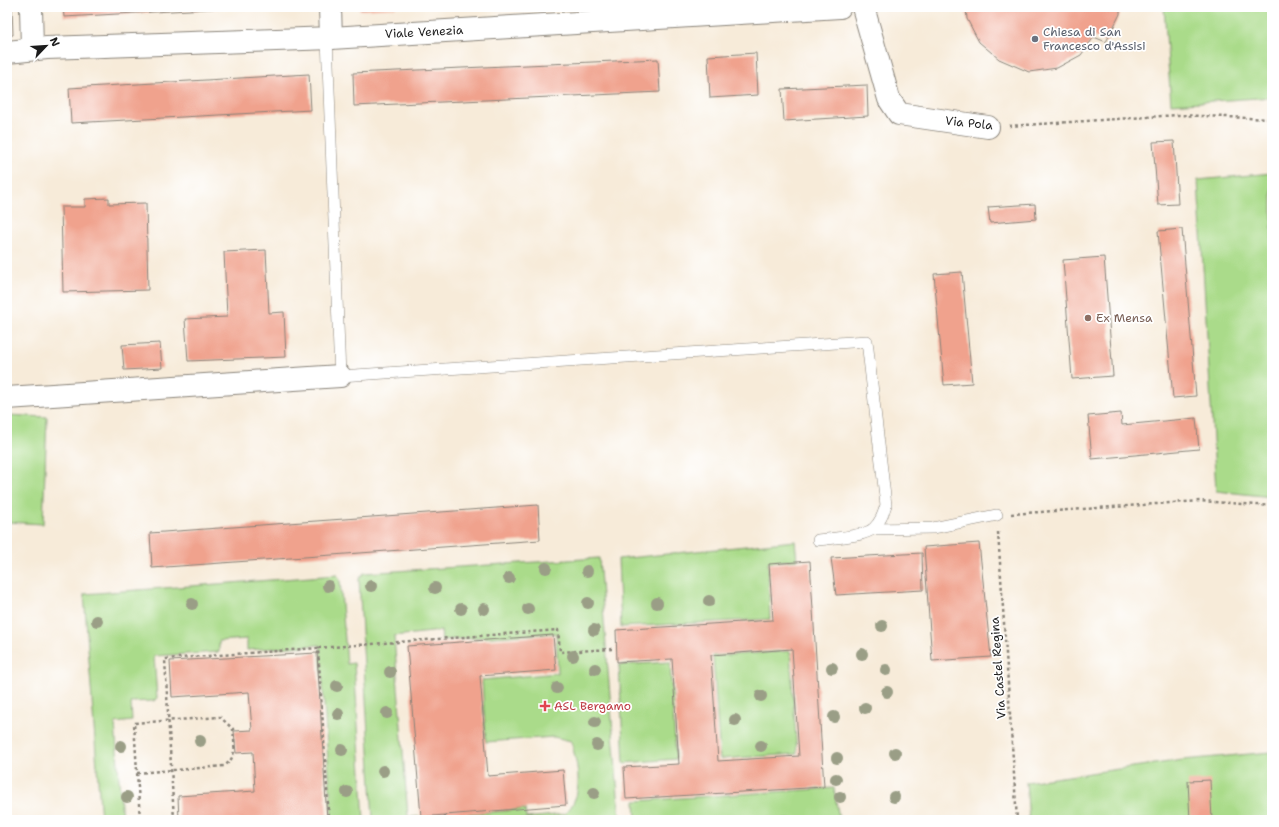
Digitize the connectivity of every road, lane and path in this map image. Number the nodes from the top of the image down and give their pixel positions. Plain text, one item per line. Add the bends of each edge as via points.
1 (31, 7) edge
2 (330, 7) edge
3 (840, 7) edge
4 (863, 7) edge
5 (329, 38) junction
6 (32, 49) junction
7 (7, 52) edge
8 (1272, 119) edge
9 (988, 127) joint
10 (340, 376) junction
11 (7, 398) edge
12 (1272, 506) edge
13 (997, 515) junction
14 (874, 529) junction
15 (818, 540) dead end
16 (318, 648) junction
17 (612, 649) dead end
18 (168, 721) junction
19 (171, 770) junction
20 (137, 773) junction
21 (445, 815) dead end
22 (140, 820) edge
23 (174, 820) edge
24 (329, 820) edge
25 (445, 820) edge
26 (1017, 820) edge

1 - 6 street
2 - 5 street
3 - 5 street, Viale Venezia
4 - 9 street, Via Pola via 889,99 899,114
5 - 6 street, Viale Venezia
5 - 10 lane
6 - 7 street, Viale Venezia
8 - 9 path, Via Pola via 1178,115
10 - 11 street
10 - 14 lane via 867,341 886,505
12 - 13 path via 1200,501
13 - 14 lane via 934,528
13 - 26 path, Via Castel Regina
14 - 15 lane
16 - 17 path via 558,630 560,652
16 - 18 path via 165,659
16 - 24 path
18 - 19 path
18 - 19 path via 220,717 233,729 235,754 230,763 224,766
18 - 20 path via 134,723
19 - 20 path
19 - 23 path
20 - 22 path
21 - 25 path

